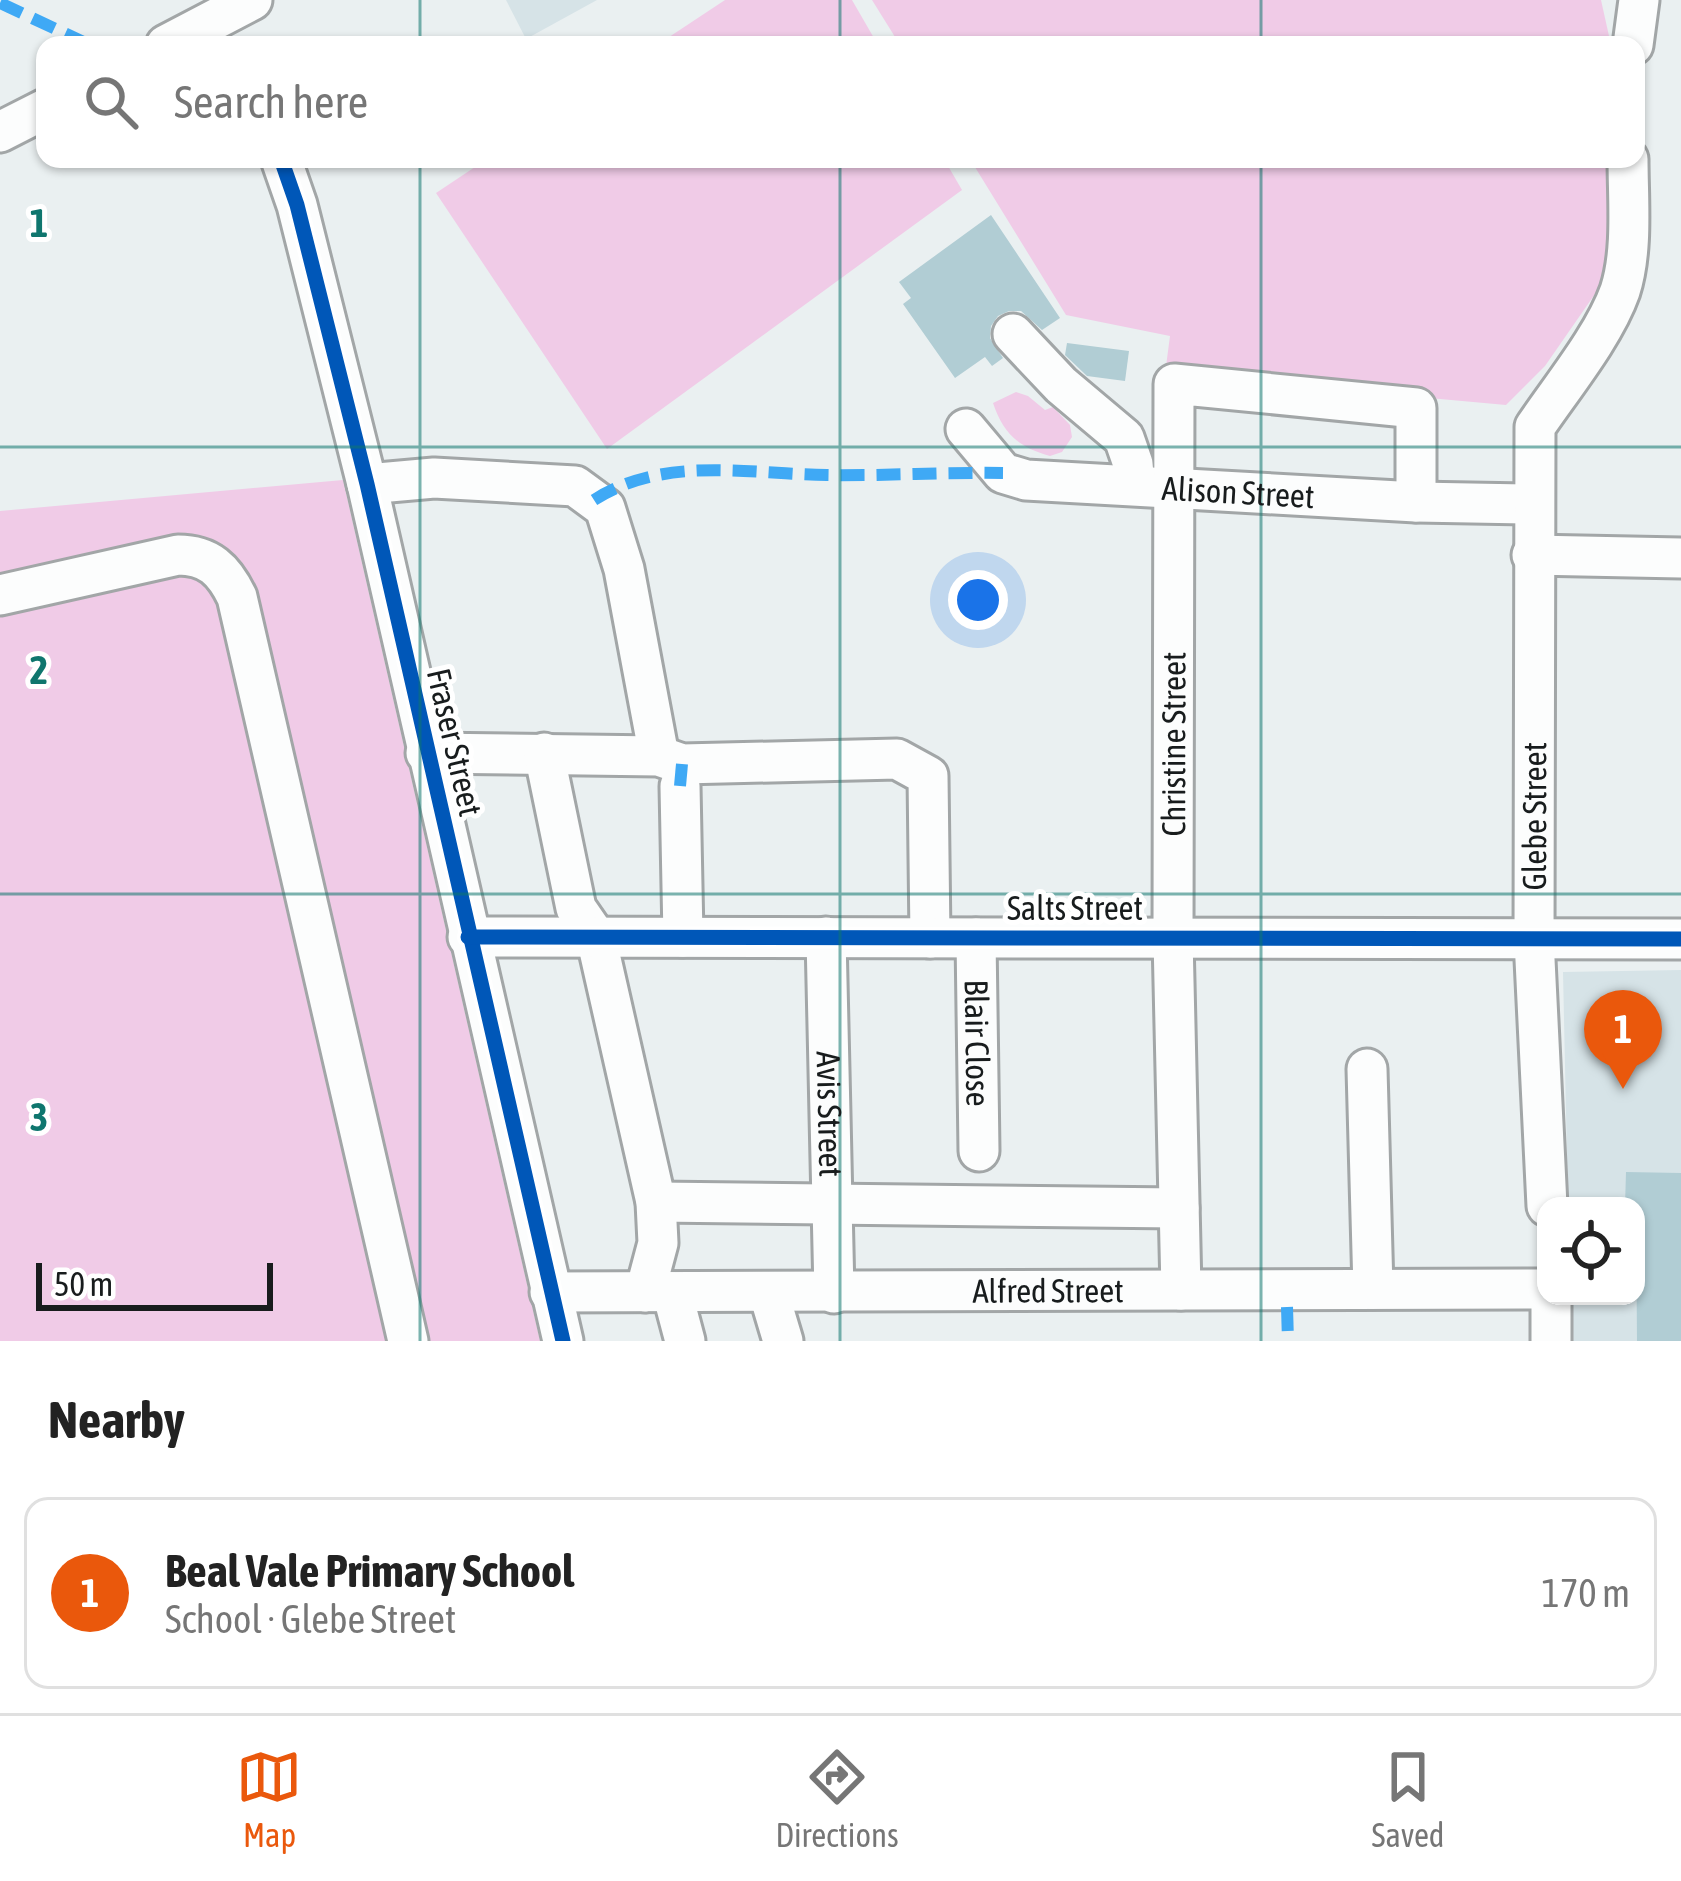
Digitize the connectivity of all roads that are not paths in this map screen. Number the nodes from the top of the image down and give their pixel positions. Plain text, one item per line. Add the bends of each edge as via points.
1 (252, 0) edge
2 (1639, 0) edge
3 (221, 32) edge
4 (1634, 36) edge
5 (36, 114) edge
6 (0, 132) edge
7 (283, 168) edge
8 (1628, 168) edge
9 (1012, 334) dead end
10 (966, 428) dead end
11 (367, 484) junction
12 (1154, 487) junction
13 (1416, 502) junction
14 (1533, 504) junction
15 (1532, 554) junction
16 (1681, 558) edge
17 (0, 596) edge
18 (425, 753) junction
19 (544, 753) junction
20 (670, 771) junction
21 (468, 937) junction
22 (596, 937) junction
23 (682, 937) junction
24 (826, 938) junction
25 (930, 938) junction
26 (976, 938) junction
27 (1173, 938) junction
28 (1534, 939) junction
29 (1681, 939) edge
30 (1367, 1069) dead end
31 (979, 1151) dead end
32 (1546, 1197) edge
33 (656, 1202) junction
34 (832, 1204) junction
35 (1179, 1208) junction
36 (1372, 1289) junction
37 (1181, 1290) junction
38 (550, 1292) junction
39 (659, 1292) junction
40 (834, 1293) junction
41 (1537, 1293) edge
42 (769, 1294) junction
43 (1549, 1305) edge
44 (408, 1341) edge
45 (563, 1341) edge
46 (685, 1341) edge
47 (783, 1341) edge
48 (1551, 1341) edge

1 - 3 street
2 - 4 street
5 - 6 street
7 - 11 street, Fraser Street
8 - 14 street, Glebe Street via 1620,290 1535,427
9 - 12 street via 1124,438
10 - 12 street, Alison Street via 1003,473
11 - 18 street, Fraser Street
11 - 20 street via 434,478 575,486 605,508
12 - 13 street, Alison Street
12 - 13 street, Christine Street via 1174,384 1416,408
12 - 27 street, Christine Street
13 - 14 street, Alison Street
14 - 15 street, Glebe Street
15 - 16 street
15 - 28 street, Glebe Street
17 - 44 street via 198,555 238,597
18 - 19 street
18 - 21 street, Fraser Street
19 - 20 street
19 - 22 street via 576,908
20 - 23 street
20 - 25 street via 682,764 897,759 928,776
21 - 22 street, Salts Street
21 - 38 street, Fraser Street
22 - 23 street, Salts Street
22 - 33 street
23 - 24 street, Salts Street
24 - 25 street, Salts Street
24 - 34 street, Avis Street
25 - 26 street, Salts Street
26 - 27 street, Salts Street
26 - 31 street, Blair Close
27 - 28 street, Salts Street
27 - 35 street, Christine Street
28 - 29 street, Salts Street
28 - 32 street, Glebe Street
30 - 36 street
33 - 34 street
33 - 39 street
34 - 35 street
34 - 40 street, Avis Street
35 - 37 street, Christine Street
36 - 37 street, Alfred Street
36 - 41 street, Alfred Street
37 - 40 street, Alfred Street
38 - 39 street, Alfred Street
38 - 45 street, Fraser Street
39 - 42 street, Alfred Street
39 - 46 street
40 - 42 street, Alfred Street
42 - 47 street
43 - 48 street

